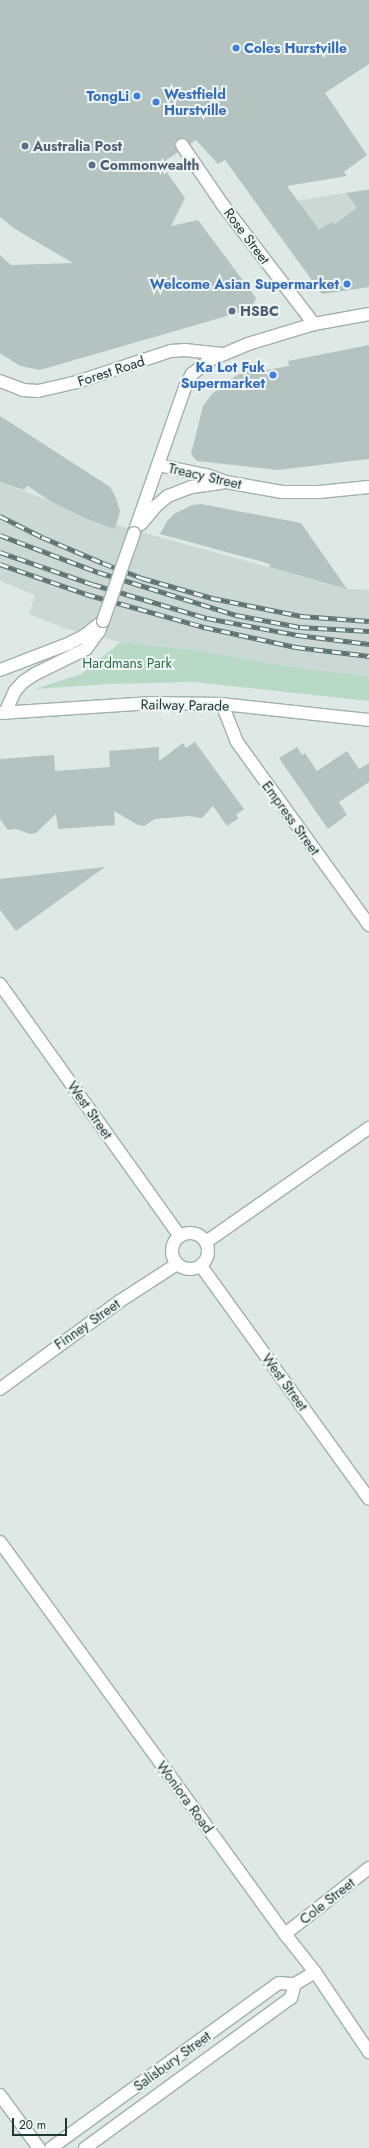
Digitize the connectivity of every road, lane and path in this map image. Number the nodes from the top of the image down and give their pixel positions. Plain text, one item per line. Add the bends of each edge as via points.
1 (182, 145) dead end
2 (369, 314) edge
3 (314, 324) junction
4 (222, 354) junction
5 (0, 381) edge
6 (158, 465) junction
7 (226, 482) junction
8 (369, 487) edge
9 (134, 533) junction
10 (103, 621) junction
11 (0, 670) edge
12 (222, 704) junction
13 (2, 713) edge
14 (369, 720) edge
15 (369, 925) edge
16 (0, 984) edge
17 (369, 1128) edge
18 (180, 1236) junction
19 (206, 1242) junction
20 (177, 1264) junction
21 (201, 1266) junction
22 (0, 1389) edge
23 (369, 1499) edge
24 (0, 1542) edge
25 (369, 1868) edge
26 (285, 1934) junction
27 (315, 1972) junction
28 (295, 1984) junction
29 (369, 2052) edge
30 (0, 2095) edge
31 (39, 2148) edge
32 (51, 2148) edge
33 (85, 2148) edge

1 - 3 street, Rose Street
2 - 3 street, Forest Road
3 - 4 street, Forest Road
4 - 5 street, Forest Road via 171,351 78,382 38,390 22,390
4 - 6 street, Forest Road via 192,374 185,387
6 - 7 street, Treacy Street
6 - 9 street, Treacy Street
7 - 8 street, Treacy Street via 300,493
7 - 9 street via 192,487 168,496 156,506
9 - 10 street, Treacy Street, bridge
10 - 11 street via 84,636 68,644
10 - 13 street, Treacy Street via 96,636 86,648 23,682
12 - 13 street, Railway Parade via 152,704
12 - 14 street, Railway Parade
12 - 15 street, Empress Street via 237,742
16 - 18 street, West Street
17 - 19 street
18 - 19 street via 194,1234
18 - 20 street via 173,1245 172,1252
19 - 21 street via 208,1255
20 - 21 street via 188,1270
20 - 22 street, Finney Street via 89,1323
21 - 23 street, West Street
24 - 26 street, Woniora Road
25 - 26 street, Cole Street
26 - 27 street, Woniora Road
27 - 28 street, Salisbury Street
27 - 29 street, Woniora Road
28 - 32 street, Salisbury Street via 279,1983
28 - 33 street, Salisbury Street via 291,1998
30 - 31 street

